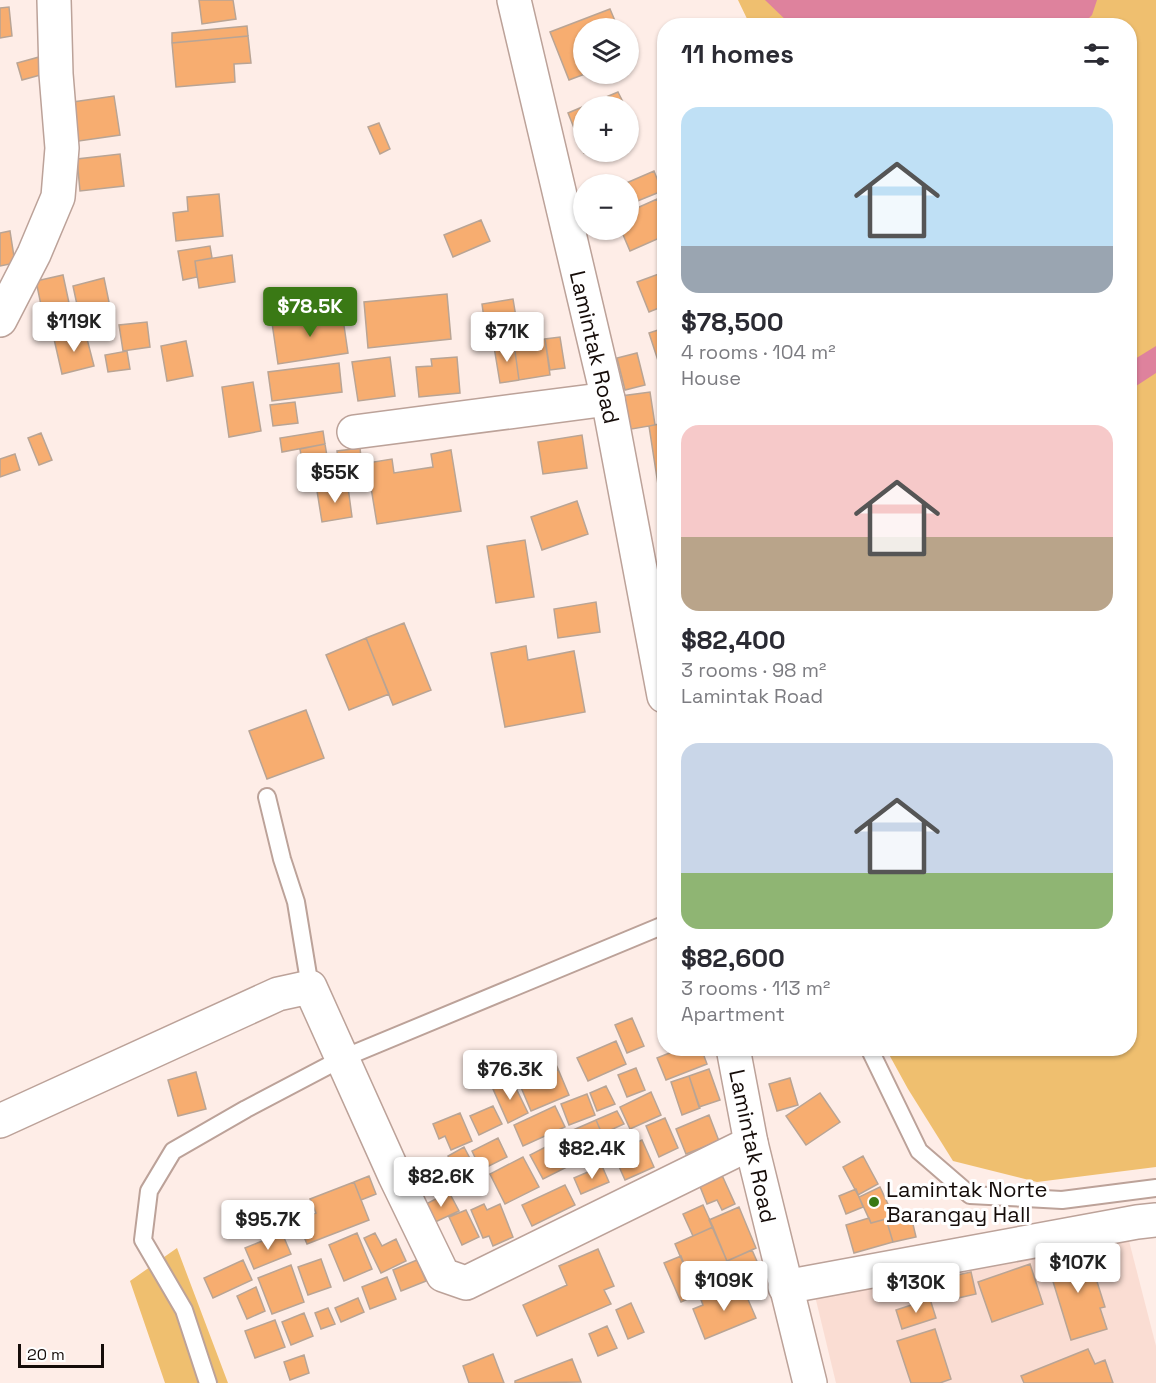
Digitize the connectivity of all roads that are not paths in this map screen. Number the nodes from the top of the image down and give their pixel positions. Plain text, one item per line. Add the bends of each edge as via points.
1 (54, 0) edge
2 (514, 0) edge
3 (0, 320) edge
4 (608, 399) junction
5 (354, 432) dead end
6 (657, 659) edge
7 (267, 797) dead end
8 (657, 928) edge
9 (310, 987) junction
10 (734, 1056) edge
11 (873, 1056) edge
12 (341, 1059) junction
13 (0, 1121) edge
14 (751, 1143) junction
15 (1156, 1188) edge
16 (1156, 1220) edge
17 (785, 1287) junction
18 (208, 1383) edge
19 (810, 1383) edge

1 - 3 street via 62,148 58,197
2 - 4 street, Lamintak Road
4 - 5 street
4 - 6 street, Lamintak Road
7 - 9 lane via 296,902
8 - 12 lane
9 - 12 street
9 - 13 street via 278,994
10 - 14 street, Lamintak Road
11 - 15 lane via 919,1151 970,1195 1062,1200
12 - 14 street via 443,1275 466,1283
12 - 18 lane via 173,1151 149,1191 143,1240 184,1310
14 - 17 street, Lamintak Road
16 - 17 street
17 - 19 street, Lamintak Road

